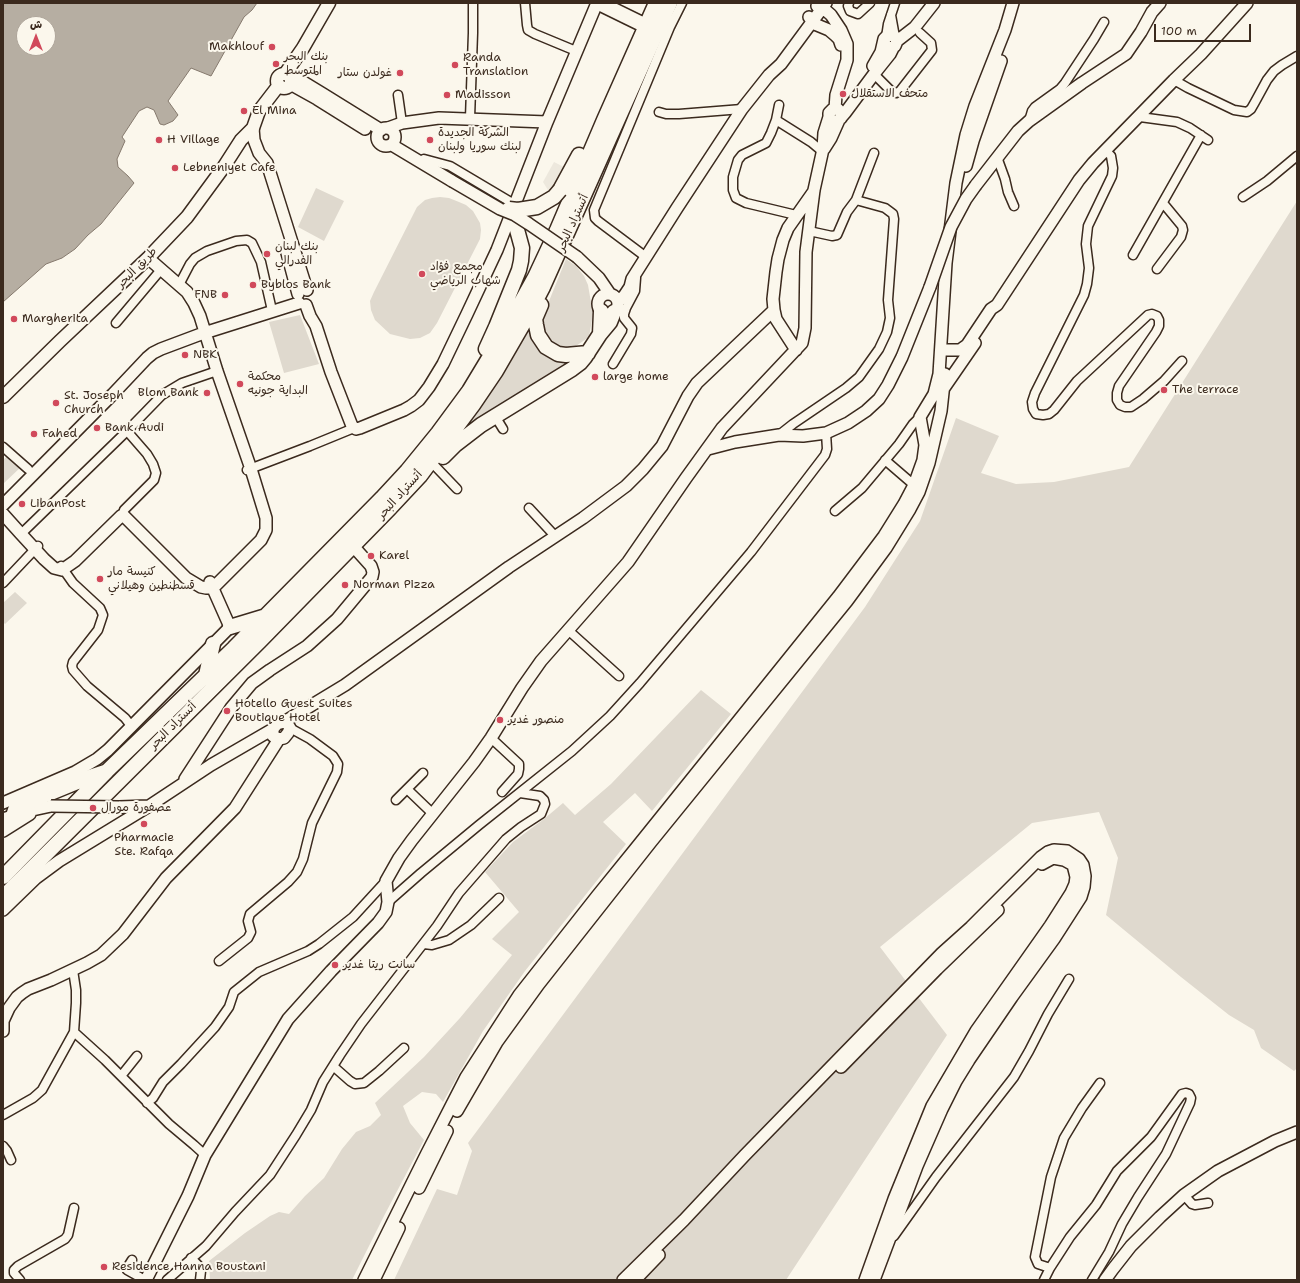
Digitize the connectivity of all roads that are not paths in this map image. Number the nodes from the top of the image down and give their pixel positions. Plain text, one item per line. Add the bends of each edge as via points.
1 (328, 3) edge
2 (473, 3) edge
3 (525, 3) edge
4 (598, 3) edge
5 (656, 3) edge
6 (670, 3) edge
7 (682, 3) edge
8 (849, 3) edge
9 (870, 3) edge
10 (895, 3) edge
11 (934, 3) edge
12 (1013, 3) edge
13 (1020, 3) edge
14 (1247, 3) edge
15 (1158, 4) edge
16 (824, 6) edge
17 (811, 19) junction
18 (1104, 22) dead end
19 (658, 27) junction
20 (825, 28) junction
21 (920, 33) dead end
22 (804, 34) junction
23 (891, 41) junction
24 (576, 51) junction
25 (1297, 56) edge
26 (874, 74) junction
27 (623, 76) junction
28 (769, 76) junction
29 (1174, 80) junction
30 (287, 81) junction
31 (398, 95) dead end
32 (779, 105) dead end
33 (742, 109) junction
34 (659, 112) dead end
35 (835, 114) junction
36 (1140, 117) junction
37 (470, 118) junction
38 (776, 120) junction
39 (1029, 121) junction
40 (406, 122) junction
41 (547, 122) junction
42 (254, 126) junction
43 (382, 132) junction
44 (1200, 135) junction
45 (1208, 140) dead end
46 (394, 142) junction
47 (823, 150) junction
48 (1106, 151) junction
49 (874, 154) dead end
50 (1297, 156) edge
51 (997, 157) junction
52 (424, 159) junction
53 (453, 179) junction
54 (814, 190) junction
55 (1243, 197) dead end
56 (856, 200) junction
57 (1163, 203) junction
58 (1014, 206) dead end
59 (514, 211) junction
60 (798, 212) junction
61 (812, 213) junction
62 (809, 231) junction
63 (1133, 256) dead end
64 (646, 257) junction
65 (146, 259) junction
66 (552, 269) junction
67 (1157, 269) dead end
68 (163, 274) junction
69 (634, 276) junction
70 (178, 286) junction
71 (303, 298) junction
72 (610, 302) junction
73 (997, 304) junction
74 (271, 306) junction
75 (774, 310) junction
76 (116, 323) dead end
77 (202, 331) junction
78 (796, 350) junction
79 (947, 350) junction
80 (588, 353) junction
81 (1182, 361) dead end
82 (613, 364) dead end
83 (215, 372) junction
84 (944, 389) junction
85 (469, 391) junction
86 (3, 397) edge
87 (495, 416) junction
88 (920, 417) junction
89 (354, 428) junction
90 (503, 429) dead end
91 (937, 430) junction
92 (128, 431) junction
93 (922, 431) junction
94 (826, 433) junction
95 (779, 435) junction
96 (3, 447) edge
97 (708, 449) junction
98 (885, 460) junction
99 (435, 466) junction
100 (28, 469) junction
101 (249, 470) junction
102 (420, 476) junction
103 (914, 485) junction
104 (457, 489) dead end
105 (3, 494) edge
106 (3, 506) edge
107 (530, 508) dead end
108 (835, 511) dead end
109 (124, 512) junction
110 (3, 514) edge
111 (22, 533) junction
112 (555, 536) junction
113 (353, 546) junction
114 (37, 548) junction
115 (63, 568) junction
116 (3, 583) edge
117 (212, 585) junction
118 (265, 616) junction
119 (230, 627) junction
120 (568, 630) junction
121 (213, 644) junction
122 (206, 675) junction
123 (619, 676) dead end
124 (287, 725) junction
125 (132, 727) junction
126 (273, 729) junction
127 (491, 738) junction
128 (279, 739) junction
129 (108, 771) junction
130 (423, 773) dead end
131 (183, 783) junction
132 (407, 789) junction
133 (502, 792) dead end
134 (520, 793) junction
135 (396, 800) dead end
136 (3, 803) edge
137 (149, 806) junction
138 (35, 810) junction
139 (432, 812) junction
140 (8, 818) edge
141 (3, 831) edge
142 (3, 877) edge
143 (386, 881) junction
144 (3, 896) edge
145 (499, 898) dead end
146 (388, 902) junction
147 (3, 910) edge
148 (424, 944) junction
149 (219, 961) dead end
150 (74, 970) junction
151 (1069, 979) dead end
152 (3, 1031) edge
153 (74, 1032) junction
154 (404, 1048) dead end
155 (137, 1056) dead end
156 (333, 1066) junction
157 (121, 1076) junction
158 (1100, 1082) dead end
159 (147, 1103) junction
160 (3, 1115) edge
161 (1297, 1132) edge
162 (3, 1146) edge
163 (204, 1155) junction
164 (11, 1160) dead end
165 (1184, 1195) junction
166 (1208, 1203) dead end
167 (74, 1208) dead end
168 (887, 1244) junction
169 (192, 1258) junction
170 (132, 1260) dead end
171 (648, 1267) junction
172 (1050, 1268) junction
173 (20, 1280) edge
174 (145, 1280) edge
175 (167, 1280) edge
176 (200, 1280) edge
177 (364, 1280) edge
178 (374, 1280) edge
179 (624, 1280) edge
180 (634, 1280) edge
181 (638, 1280) edge
182 (865, 1280) edge
183 (874, 1280) edge
184 (1044, 1280) edge
185 (1092, 1280) edge
186 (1106, 1280) edge

1 - 30 main road, طريق البحر via 294,60
2 - 37 street
3 - 24 street via 528,30
4 - 19 highway
4 - 24 main road
5 - 19 highway, أتستراد البحر
6 - 19 highway, أتستراد البحر
7 - 19 street
8 - 9 street via 850,11 858,14
10 - 23 street via 891,15
11 - 23 main road via 915,27
12 - 88 main road via 966,135 956,183 946,263 939,374 934,394
13 - 79 main road via 966,165 951,278
14 - 29 main road
15 - 39 main road via 1126,54
16 - 17 main road
16 - 35 main road via 844,37 848,52 836,95
17 - 20 main road
17 - 22 main road
17 - 28 main road via 776,60
18 - 39 street via 1065,83 1035,107
19 - 27 highway, أتستراد البحر
19 - 64 street via 594,210 598,221
19 - 66 highway, أتستراد البحر
20 - 22 main road
20 - 35 main road via 839,39 842,50 832,96
21 - 26 street via 931,43 932,50 900,92 891,91
22 - 28 main road
23 - 26 main road via 890,54
23 - 35 main road via 846,103
24 - 41 main road
25 - 29 street via 1274,71 1247,112 1234,110
26 - 35 main road
27 - 59 highway, bridge via 603,107 560,190 550,200 537,207
27 - 85 highway, أتستراد البحر via 535,277
28 - 33 main road
29 - 36 main road
30 - 42 main road, طريق البحر via 259,111
30 - 43 main road
31 - 40 street
32 - 38 street
33 - 34 street via 679,114
33 - 64 main road
35 - 47 main road via 824,133
36 - 44 street via 1177,122
36 - 48 main road
37 - 40 main road
37 - 41 main road
38 - 47 street
38 - 60 street via 766,143 742,155 738,160 733,177 733,190 740,201
39 - 51 main road
40 - 43 main road
40 - 46 main road
41 - 59 main road
42 - 65 main road, طريق البحر via 241,140 187,217
42 - 71 main road via 254,140 260,165
43 - 46 main road via 394,133
43 - 46 main road via 378,142 383,146
44 - 45 street
44 - 57 street
46 - 52 main road
46 - 53 main road
47 - 54 main road
48 - 73 main road via 1079,180
48 - 81 street via 1111,156 1114,168 1088,226 1087,284 1035,393 1033,409 1036,414 1043,415 1054,410 1077,381 1148,315 1157,316 1159,326 1119,386 1117,400 1120,405 1131,407 1143,399
49 - 56 street
50 - 55 street
51 - 58 street
51 - 94 main road, bridge via 966,198 951,227 930,287 888,385 879,399 866,411
52 - 53 main road
52 - 59 street via 450,166
53 - 59 main road
54 - 60 main road
54 - 61 main road
56 - 62 street via 847,212 837,235
56 - 95 street via 885,208 893,214 888,300 890,318 887,332 879,349 859,377
57 - 63 street
57 - 67 street via 1183,230
59 - 72 main road, bridge via 577,256 599,278
59 - 85 highway via 521,242 519,270 496,327 472,376
59 - 89 main road via 430,387 404,410 360,428
60 - 61 main road via 806,209
60 - 75 main road via 783,240 778,259
61 - 62 main road
62 - 78 main road via 805,276 805,328 802,343
64 - 69 main road
65 - 68 main road
65 - 86 main road, طريق البحر
66 - 80 highway via 554,276 535,319 538,335 546,346 558,354
66 - 102 highway, أتستراد البحر via 530,314 496,371
68 - 70 main road
68 - 76 street
69 - 72 main road via 624,296
69 - 82 street via 635,291 624,314 632,328 631,334
70 - 74 street via 195,258 207,251 247,240 252,243 261,262
70 - 77 main road via 187,292 194,303 200,316
71 - 74 main road
71 - 77 main road
71 - 89 main road via 315,314 316,326 331,372
72 - 80 highway via 600,334
73 - 79 main road via 963,349
73 - 84 main road via 996,310 975,344
74 - 77 main road
75 - 78 main road via 776,319
75 - 112 main road via 697,383 662,446 643,469 608,501
77 - 83 main road
77 - 100 main road via 160,345 142,355
77 - 106 main road via 147,358
78 - 97 main road via 722,428
79 - 84 main road
80 - 87 highway via 572,369
83 - 92 street via 168,390
83 - 101 main road
84 - 91 main road
85 - 118 highway, أتستراد البحر via 407,471
87 - 90 street
87 - 99 highway via 455,445
88 - 93 main road
88 - 98 street
89 - 101 street
91 - 93 main road
91 - 178 main road via 919,492 867,575 591,917 497,1042 451,1122
92 - 109 street via 147,454 156,473 154,480
92 - 111 street
93 - 103 main road via 925,452
94 - 95 main road
94 - 134 street via 825,455 751,552 640,683 610,716 572,751
95 - 97 main road
96 - 100 street
97 - 120 main road via 628,562
98 - 103 street
98 - 108 street via 862,488
99 - 102 highway
99 - 104 street
100 - 105 main road
101 - 117 main road via 263,529
102 - 113 highway, أتستراد البحر
103 - 177 main road via 884,536 859,570 519,995 466,1078
106 - 111 main road
107 - 112 street
109 - 115 main road via 112,519
109 - 117 main road via 126,510 189,575
110 - 111 main road
111 - 114 main road
112 - 124 main road
113 - 131 main road via 371,566 372,577 337,619 308,646 252,683 231,708
113 - 144 highway, أتستراد البحر
114 - 115 main road
114 - 116 street
115 - 125 street via 73,583 100,608 103,615 98,630 73,662 72,668 87,686 126,718
117 - 119 main road
118 - 119 highway
118 - 122 highway, أتستراد البحر
119 - 121 main road
120 - 123 street
120 - 127 main road via 541,661
121 - 122 highway
121 - 125 main road
122 - 129 highway, أتستراد البحر
124 - 126 main road via 277,724
124 - 128 main road via 287,736
124 - 149 street via 333,756 338,764 337,772 312,823 297,872 250,914 248,921 251,932 248,938
125 - 136 main road via 97,759 75,772
126 - 128 main road via 273,736
126 - 131 main road
127 - 133 street via 519,764 518,774
127 - 139 main road
128 - 150 main road via 235,808 166,878 123,934 101,955
129 - 140 highway via 19,806
129 - 142 highway, أتستراد البحر
130 - 132 street
131 - 137 main road
132 - 135 street
132 - 139 street
134 - 146 street
134 - 148 street via 540,796 545,804 541,814 506,839 494,852 459,893
137 - 138 main road, bridge via 51,806
137 - 147 main road via 59,861 36,878
138 - 140 main road
138 - 141 main road
139 - 143 main road
143 - 146 main road
143 - 159 street via 353,917 319,944 258,972 234,992 229,1007 215,1027 163,1082
145 - 148 street via 471,925 449,940 432,945
146 - 163 main road via 386,912 378,923 288,1020
148 - 156 street via 361,1024
150 - 152 main road via 28,989 17,997 3,1020
150 - 153 street
151 - 168 street via 1014,1077
153 - 157 street
153 - 160 street via 42,1090
154 - 156 street via 364,1082 355,1084
155 - 157 street
156 - 169 street via 296,1136 270,1175
157 - 159 street
158 - 172 street via 1064,1138 1052,1177 1035,1257 1038,1264
159 - 163 street
161 - 165 main road via 1218,1171
162 - 164 street
163 - 174 main road via 188,1196
165 - 166 street via 1192,1204
165 - 186 main road via 1131,1246
167 - 173 street via 65,1239 18,1266 14,1273
168 - 179 main road via 917,1166 956,1081 1081,897 1085,876 1083,865 1067,850 1054,850 1041,857 900,995
168 - 183 main road
169 - 175 street
169 - 176 street via 201,1272
170 - 174 street via 127,1270
171 - 180 main road
171 - 181 street
171 - 182 main road via 1042,864 1053,858 1064,860 1073,865 1076,877 1071,893 976,1031 932,1106 894,1199
172 - 184 street
172 - 185 street via 1070,1237 1096,1205 1117,1171 1151,1137 1182,1094 1189,1094 1190,1103 1166,1154 1122,1224

